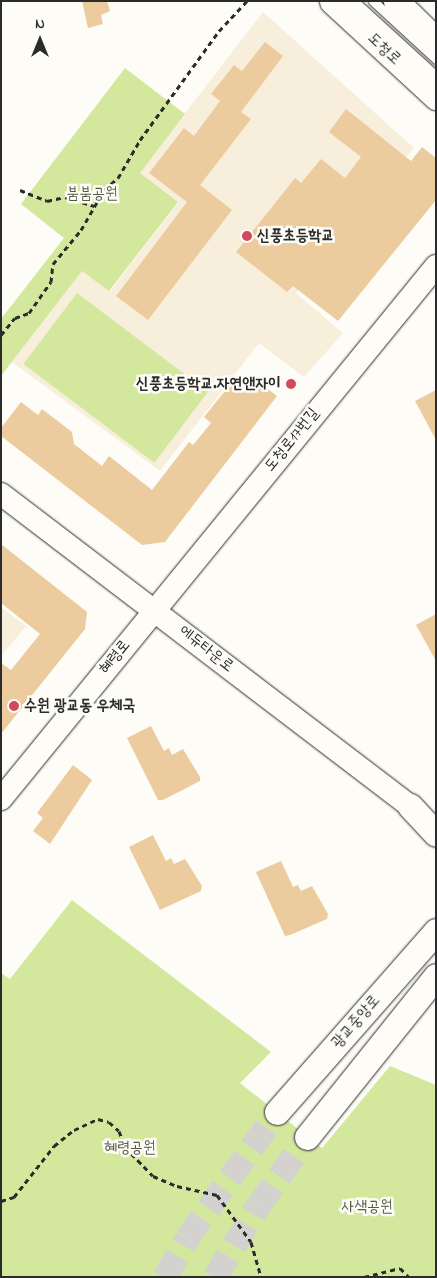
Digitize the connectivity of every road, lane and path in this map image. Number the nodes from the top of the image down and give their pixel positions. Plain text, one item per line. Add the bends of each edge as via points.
1 (248, 1) edge
2 (332, 1) edge
3 (354, 1) edge
4 (373, 1) edge
5 (396, 1) edge
6 (436, 40) edge
7 (436, 58) edge
8 (436, 76) edge
9 (436, 96) edge
10 (20, 190) dead end
11 (95, 206) junction
12 (434, 266) edge
13 (1, 335) edge
14 (1, 494) edge
15 (154, 609) junction
16 (1, 798) edge
17 (410, 806) junction
18 (436, 819) edge
19 (436, 834) edge
20 (436, 932) edge
21 (436, 976) edge
22 (277, 1112) tunnel mouth
23 (307, 1137) tunnel mouth
24 (1, 1201) edge
25 (261, 1277) edge
26 (364, 1277) edge
27 (409, 1277) edge

1 - 11 path via 219,31 140,140 118,178 104,190
2 - 9 main road, 도청로
3 - 8 lane
4 - 7 lane
5 - 6 main road
10 - 11 path via 47,201 65,197
11 - 13 path via 81,230 53,264 52,282 29,313 15,318
12 - 15 street, 도청로17번길
14 - 15 street, 에듀타운로
15 - 16 street, 혜령로
15 - 17 street, 에듀타운로
17 - 18 main road
17 - 19 main road
20 - 22 main road, 광교중앙로
21 - 23 main road, 광교중앙로
24 - 25 path via 14,1196 54,1146 74,1130 98,1119 109,1122 119,1130 126,1147 153,1176 177,1186 218,1195 251,1242
26 - 27 path via 400,1268

